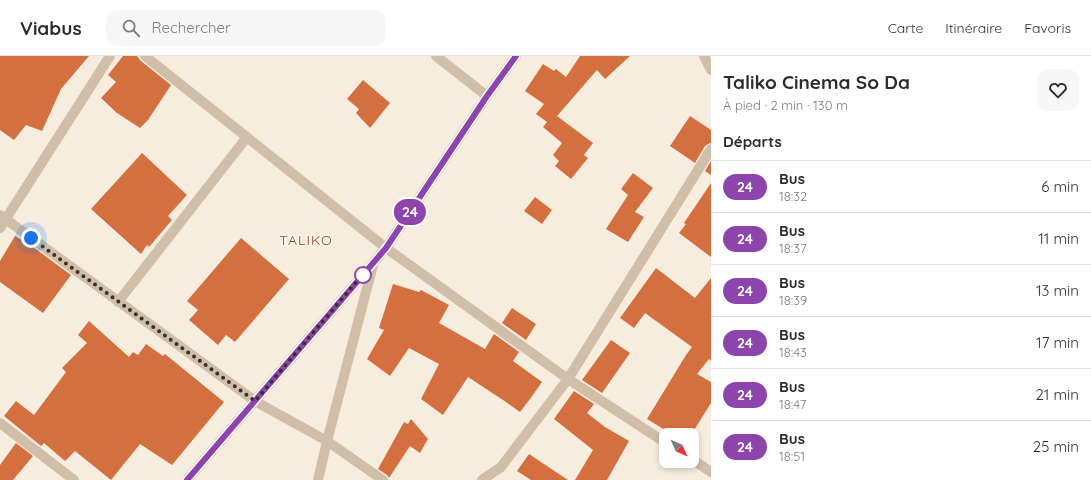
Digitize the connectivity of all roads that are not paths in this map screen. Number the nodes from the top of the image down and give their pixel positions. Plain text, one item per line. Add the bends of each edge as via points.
1 (110, 56) edge
2 (145, 56) edge
3 (436, 56) edge
4 (516, 56) edge
5 (704, 56) edge
6 (711, 70) edge
7 (487, 96) junction
8 (247, 137) junction
9 (711, 149) edge
10 (3, 217) edge
11 (0, 228) edge
12 (386, 248) junction
13 (374, 261) junction
14 (118, 302) junction
15 (568, 379) junction
16 (255, 401) junction
17 (0, 423) edge
18 (659, 438) edge
19 (327, 441) junction
20 (699, 464) edge
21 (711, 472) edge
22 (74, 480) edge
23 (187, 480) edge
24 (318, 480) edge
25 (383, 480) edge
26 (482, 480) edge

1 - 10 street
2 - 8 street
3 - 7 street
4 - 7 street
5 - 6 street
7 - 12 street
8 - 12 street
8 - 14 street
9 - 15 street
10 - 11 street
10 - 14 street
12 - 13 street
12 - 15 street
13 - 16 street
13 - 19 street
14 - 16 street
15 - 18 street
15 - 26 street via 501,467
16 - 19 street
16 - 23 street
17 - 22 street
19 - 24 street
19 - 25 street
20 - 21 street

